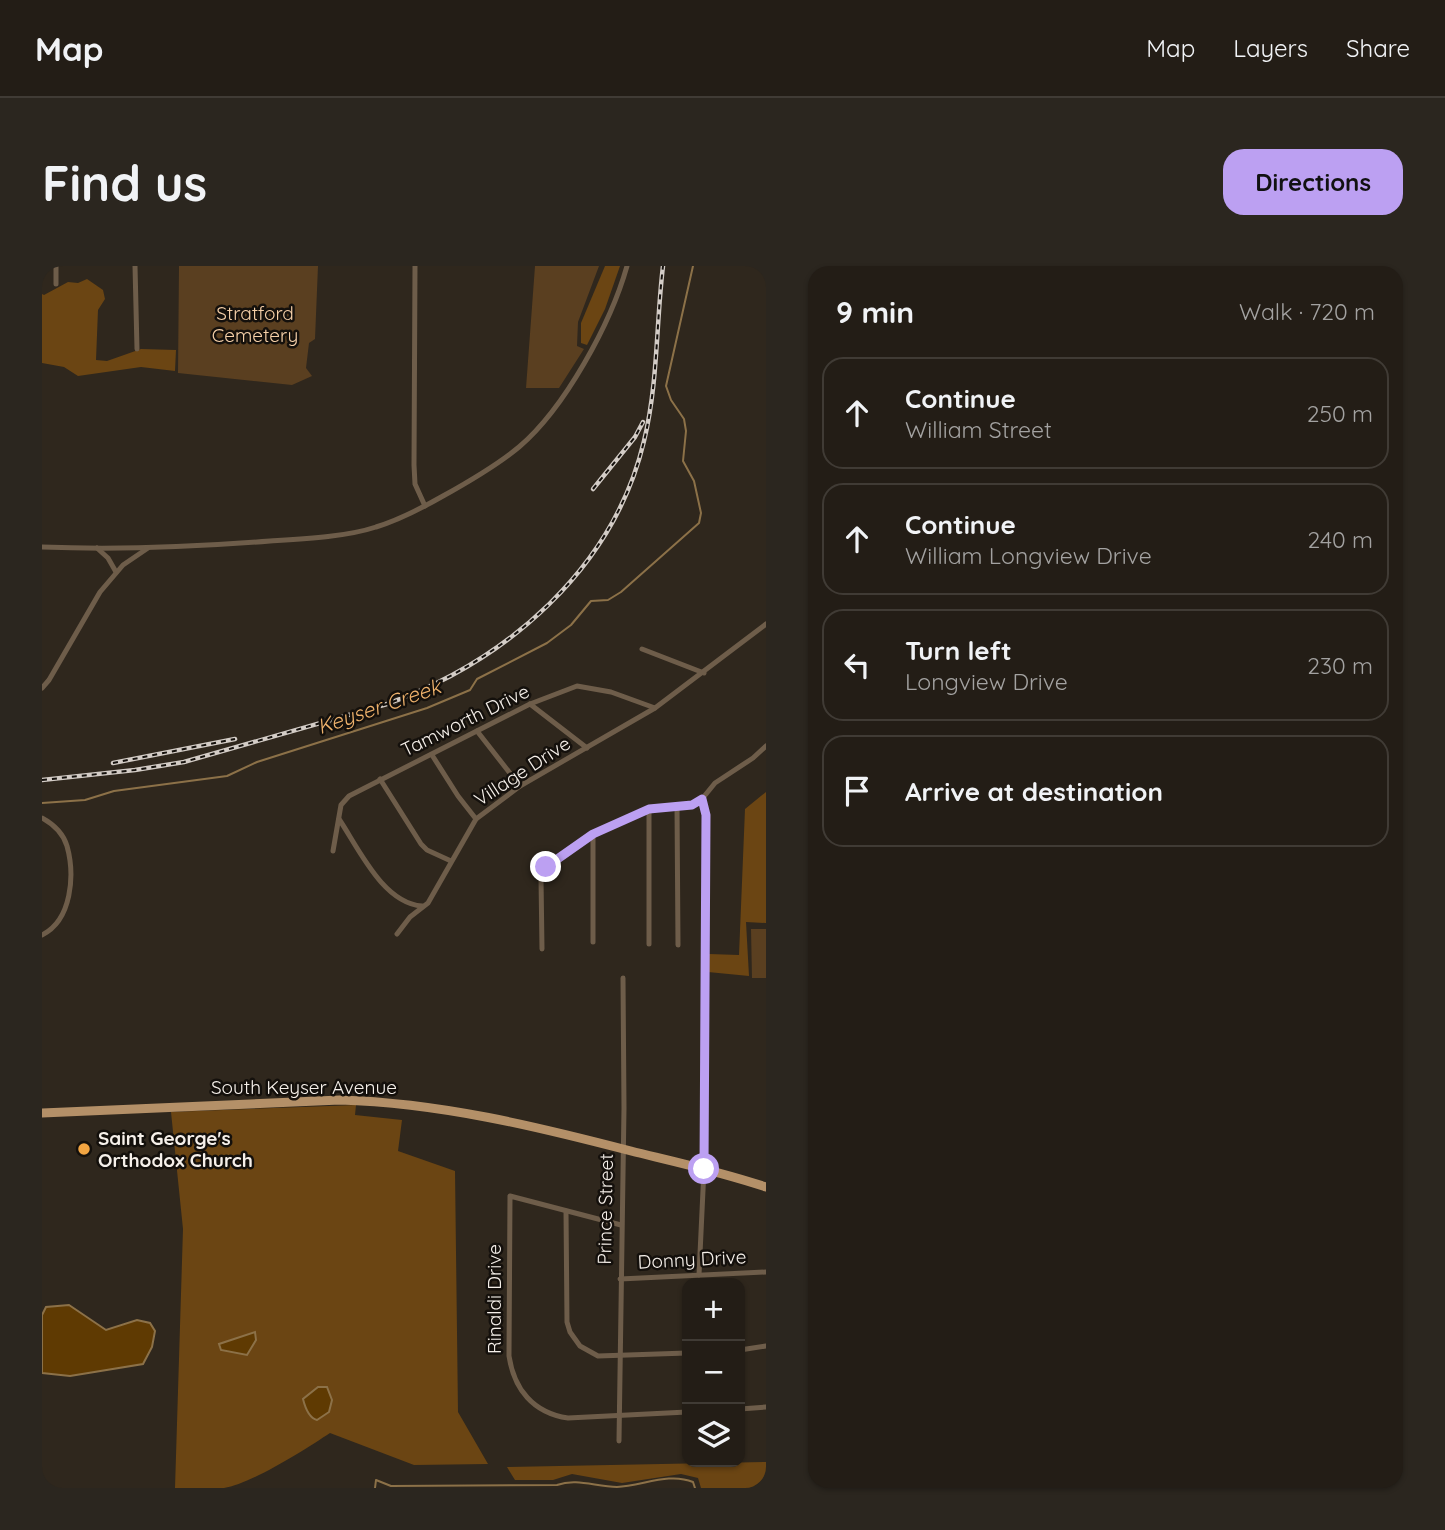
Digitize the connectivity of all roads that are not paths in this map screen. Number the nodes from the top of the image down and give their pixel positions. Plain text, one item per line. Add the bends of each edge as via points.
1 (55, 266) edge
2 (135, 266) edge
3 (415, 266) edge
4 (627, 266) edge
5 (57, 284) dead end
6 (137, 349) dead end
7 (425, 506) junction
8 (42, 547) edge
9 (96, 548) junction
10 (148, 548) junction
11 (117, 572) junction
12 (766, 624) edge
13 (642, 649) dead end
14 (704, 673) junction
15 (42, 688) edge
16 (530, 704) junction
17 (655, 708) junction
18 (477, 731) junction
19 (766, 746) edge
20 (587, 748) junction
21 (432, 755) junction
22 (380, 779) junction
23 (520, 786) junction
24 (702, 799) junction
25 (677, 806) junction
26 (649, 809) junction
27 (42, 818) edge
28 (340, 819) junction
29 (476, 819) junction
30 (593, 834) junction
31 (333, 851) dead end
32 (451, 861) junction
33 (422, 906) junction
34 (397, 934) dead end
35 (42, 935) edge
36 (593, 942) dead end
37 (649, 944) dead end
38 (678, 945) dead end
39 (542, 949) dead end
40 (623, 978) dead end
41 (42, 1113) edge
42 (622, 1148) junction
43 (704, 1169) junction
44 (766, 1187) edge
45 (566, 1211) junction
46 (621, 1225) junction
47 (766, 1272) edge
48 (698, 1275) junction
49 (696, 1278) edge
50 (700, 1278) edge
51 (620, 1279) junction
52 (766, 1346) edge
53 (745, 1349) edge
54 (682, 1353) edge
55 (620, 1356) junction
56 (766, 1407) edge
57 (745, 1409) edge
58 (682, 1412) edge
59 (620, 1416) junction
60 (619, 1441) dead end

1 - 5 street
2 - 6 street
3 - 7 street via 414,465 415,484
4 - 7 street via 592,352 553,410 521,445 476,478
7 - 10 street via 375,528 303,539
8 - 9 street
9 - 10 street
9 - 11 street
10 - 11 street
11 - 15 street
12 - 14 street, Village Drive
13 - 14 street
14 - 17 street, Village Drive
16 - 17 street, Tamworth Drive via 577,686
16 - 18 street, Tamworth Drive
16 - 20 street
17 - 20 street, Village Drive
18 - 21 street, Tamworth Drive
18 - 23 street
19 - 24 street via 715,783
20 - 23 street, Village Drive
21 - 22 street, Tamworth Drive
21 - 29 street
22 - 28 street, Tamworth Drive via 349,796 341,805
22 - 32 street via 426,850
23 - 29 street, Village Drive
24 - 25 street
24 - 43 street via 706,815
25 - 26 street
25 - 38 street
26 - 30 street
26 - 37 street
27 - 35 street via 53,824 67,847 68,903 64,915
28 - 31 street, Tamworth Drive
28 - 33 street via 389,892 408,905
29 - 32 street, Village Drive
30 - 36 street
30 - 39 street via 546,867 541,878
32 - 33 street, Village Drive
33 - 34 street, Village Drive
40 - 42 street, Prince Street
41 - 42 main road, South Keyser Avenue via 382,1101 476,1114
42 - 43 main road, South Keyser Avenue
42 - 46 street, Prince Street
43 - 44 main road, South Keyser Avenue
43 - 48 street
45 - 46 street
45 - 55 street via 570,1332 589,1352
45 - 59 street, Rinaldi Drive via 510,1196 509,1356 515,1381 533,1404 555,1416
46 - 51 street, Prince Street
47 - 48 street, Donny Drive
48 - 49 street
48 - 50 street
48 - 51 street, Donny Drive
51 - 55 street, Prince Street
52 - 53 street
54 - 55 street
55 - 59 street, Prince Street
56 - 57 street
58 - 59 street, Rinaldi Drive
59 - 60 street, Prince Street

